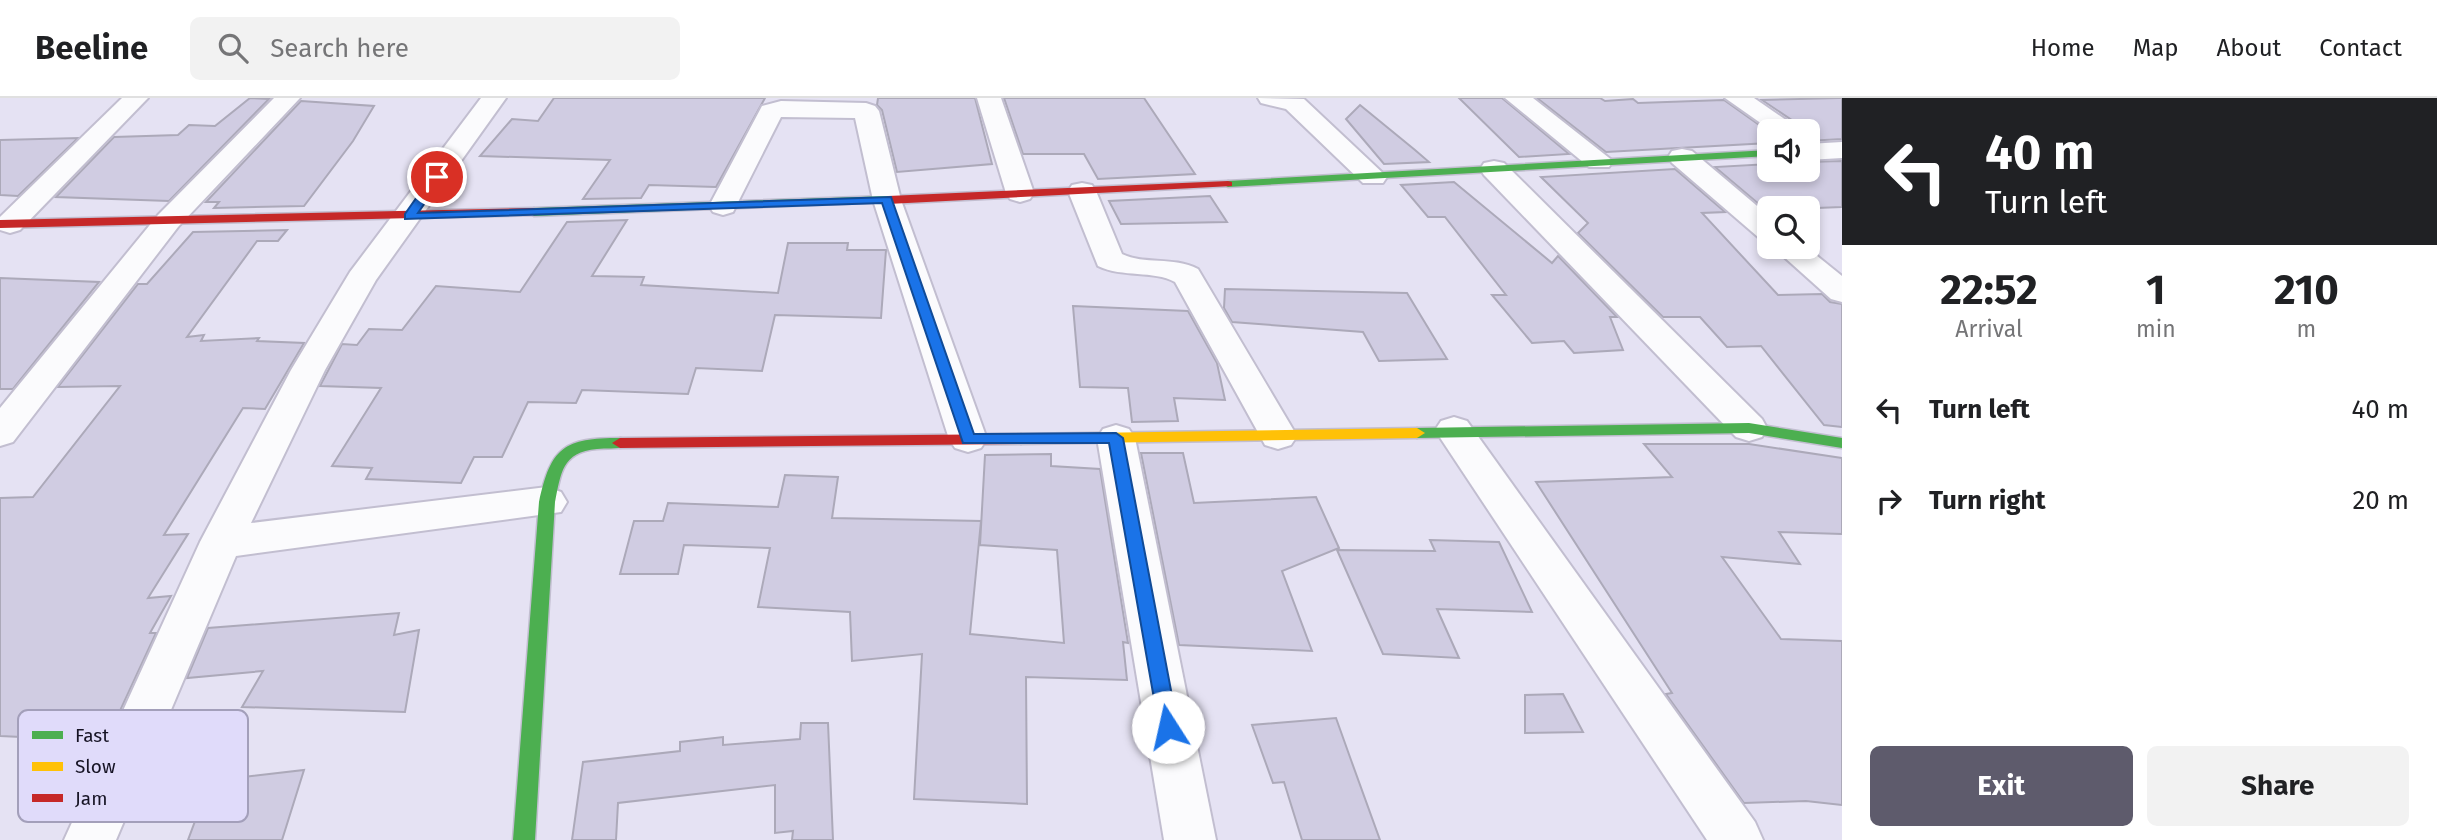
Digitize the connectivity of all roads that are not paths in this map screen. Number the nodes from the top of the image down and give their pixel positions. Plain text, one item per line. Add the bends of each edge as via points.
1 (136, 98) edge
2 (288, 98) edge
3 (494, 98) edge
4 (989, 98) edge
5 (1270, 98) edge
6 (1517, 98) edge
7 (1737, 98) edge
8 (1770, 119) edge
9 (1757, 154) edge
10 (1682, 158) junction
11 (1599, 161) junction
12 (1494, 169) junction
13 (1373, 177) junction
14 (1082, 191) junction
15 (1020, 193) junction
16 (887, 200) junction
17 (723, 206) junction
18 (409, 216) junction
19 (169, 221) junction
20 (1757, 221) edge
21 (5, 224) edge
22 (1802, 259) edge
23 (1842, 292) edge
24 (1749, 428) junction
25 (1454, 430) junction
26 (0, 433) edge
27 (1278, 436) junction
28 (1116, 438) junction
29 (968, 439) junction
30 (1842, 443) edge
31 (547, 502) junction
32 (221, 542) junction
33 (147, 710) edge
34 (98, 822) edge
35 (90, 840) edge
36 (524, 840) edge
37 (1190, 840) edge
38 (1737, 840) edge

1 - 21 street
2 - 19 street
3 - 18 street
4 - 15 street
5 - 13 street via 1295,104
6 - 11 street
7 - 8 street
9 - 10 street
10 - 11 street
10 - 20 street
11 - 12 street
12 - 13 street
12 - 24 street
13 - 14 street
14 - 15 street
14 - 27 street via 1108,259 1126,267 1174,269 1187,276
15 - 16 street
16 - 17 street
16 - 17 street via 866,111 780,108 769,114
16 - 29 street
17 - 18 street
18 - 19 street
18 - 32 street via 361,279 308,370
19 - 21 street
19 - 26 street
22 - 23 street
24 - 25 street
24 - 30 street
25 - 27 street
25 - 38 street
27 - 28 street
28 - 29 street
28 - 37 street
29 - 31 street via 582,443 564,451 556,462
31 - 32 street
31 - 36 street
32 - 33 street
34 - 35 street

